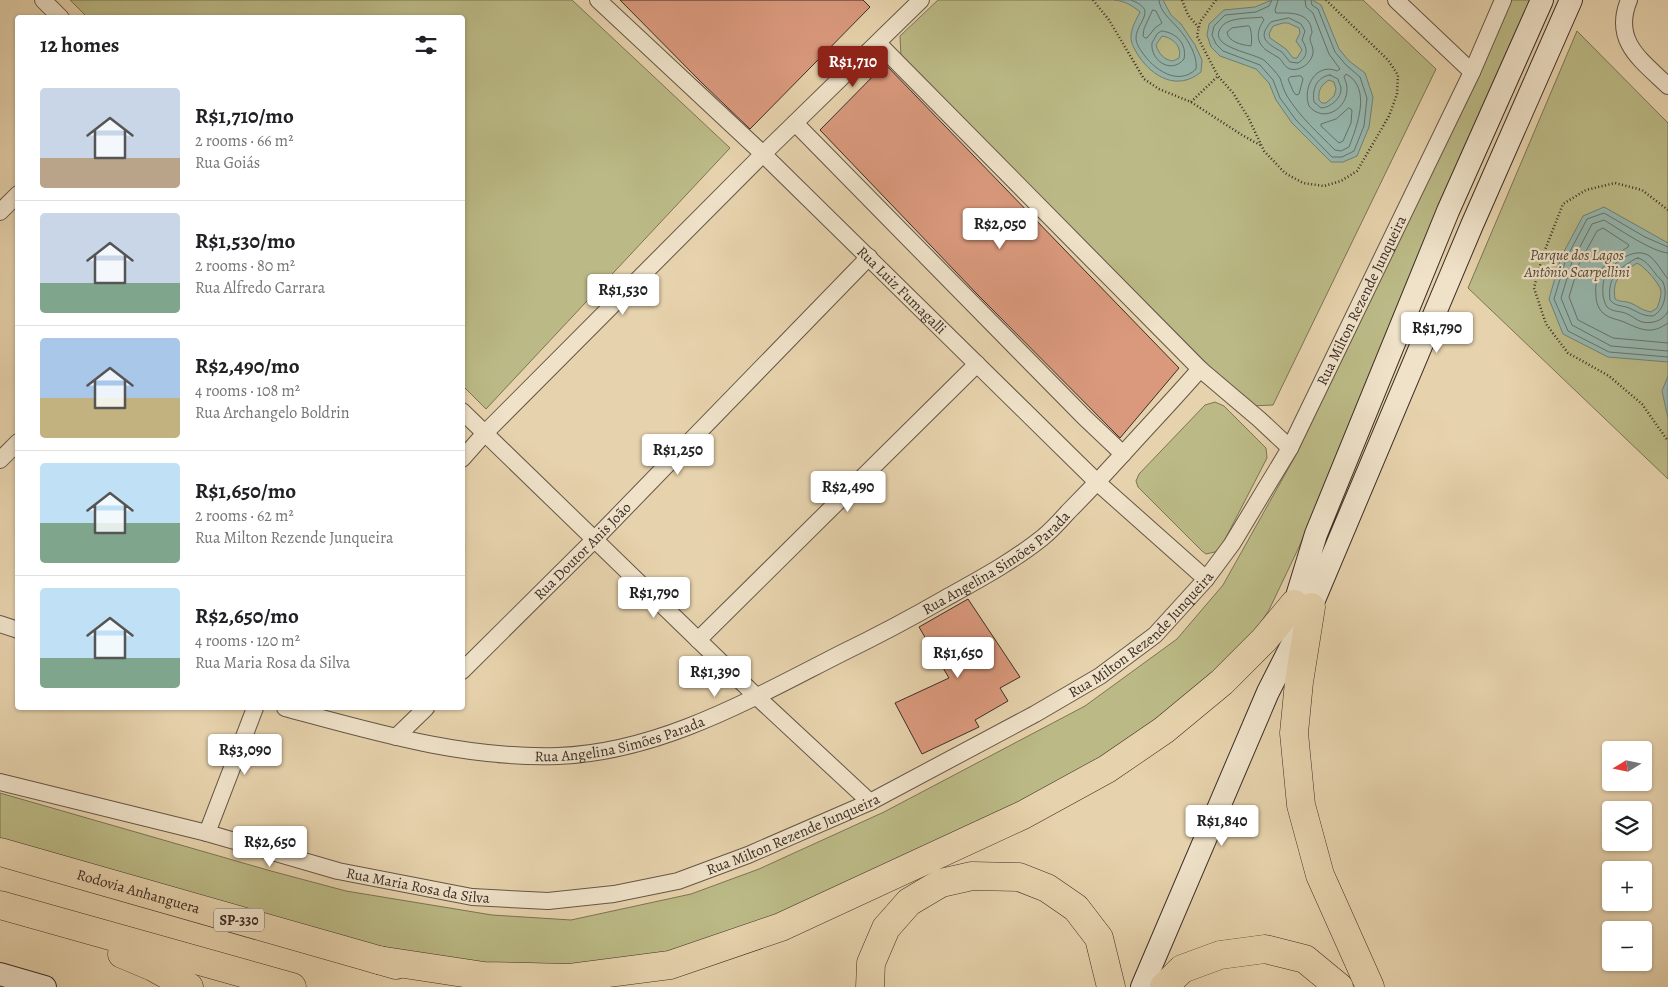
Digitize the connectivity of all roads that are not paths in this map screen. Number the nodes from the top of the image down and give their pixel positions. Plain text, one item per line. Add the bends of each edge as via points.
1 (43, 0) edge
2 (598, 0) edge
3 (921, 0) edge
4 (1396, 0) edge
5 (1503, 0) edge
6 (1542, 0) edge
7 (1571, 0) edge
8 (1629, 0) edge
9 (58, 15) edge
10 (878, 43) junction
11 (1472, 72) junction
12 (1666, 81) edge
13 (795, 123) junction
14 (763, 154) junction
15 (15, 197) edge
16 (0, 212) edge
17 (869, 257) junction
18 (977, 364) junction
19 (1200, 368) junction
20 (465, 414) edge
21 (485, 433) junction
22 (15, 445) edge
23 (1290, 448) junction
24 (1123, 454) junction
25 (465, 456) edge
26 (0, 460) edge
27 (1098, 482) junction
28 (594, 540) junction
29 (1206, 579) junction
30 (1302, 606) junction
31 (0, 624) edge
32 (15, 629) edge
33 (698, 640) junction
34 (465, 668) edge
35 (756, 696) junction
36 (254, 710) edge
37 (292, 710) edge
38 (424, 710) edge
39 (396, 738) junction
40 (0, 782) edge
41 (870, 802) junction
42 (207, 833) junction
43 (0, 852) edge
44 (548, 901) joint
45 (5, 906) edge
46 (378, 960) junction
47 (0, 974) edge
48 (45, 987) edge
49 (190, 987) edge
50 (292, 987) edge
51 (479, 987) edge
52 (870, 987) edge
53 (1111, 987) edge
54 (1142, 987) edge
55 (1164, 987) edge
56 (1339, 987) edge
57 (1370, 987) edge

1 - 9 street
2 - 14 street, Rua Luiz Fumagalli
3 - 10 street
4 - 11 street
5 - 11 street, Rua Milton Rezende Junqueira
6 - 30 main road via 1448,212 1316,534
7 - 30 main road
8 - 12 street via 1624,10 1623,30 1628,43
10 - 13 street
10 - 19 street
11 - 23 street, Rua Milton Rezende Junqueira
13 - 14 street
13 - 24 street
14 - 17 street, Rua Luiz Fumagalli
14 - 21 street
15 - 16 street
17 - 18 street, Rua Luiz Fumagalli
17 - 28 street, Rua Doutor Anis João
18 - 27 street, Rua Luiz Fumagalli
18 - 33 street
19 - 23 street
19 - 24 street, Rua Angelina Simões Parada
20 - 21 street
21 - 25 street
21 - 28 street
22 - 26 street
23 - 29 street, Rua Milton Rezende Junqueira via 1232,544
24 - 27 street, Rua Angelina Simões Parada
27 - 29 street, Rua Luiz Fumagalli
27 - 35 street, Rua Angelina Simões Parada via 1044,536 997,570
28 - 33 street
28 - 34 street, Rua Doutor Anis João
29 - 41 street, Rua Milton Rezende Junqueira via 1155,635 1100,676
30 - 46 highway via 1222,682 1164,730 1107,769 1023,815 781,927 670,964 570,978 484,976
30 - 54 main road
30 - 57 highway via 1294,733 1301,805 1320,875
31 - 32 street
33 - 35 street
35 - 39 street, Rua Angelina Simões Parada via 656,738 594,752 558,756 486,754
35 - 41 street
36 - 42 street
37 - 39 street, Rua Angelina Simões Parada
38 - 39 street
40 - 42 street, Rua Maria Rosa da Silva
41 - 44 street, Rua Milton Rezende Junqueira via 748,856 678,880 614,894
42 - 44 street, Rua Maria Rosa da Silva via 338,871 472,897
43 - 46 highway, Rodovia Anhanguera / SP-330
45 - 49 highway via 153,967
45 - 50 highway
46 - 51 highway, Rodovia Anhanguera / SP-330
47 - 48 main road
52 - 53 highway via 871,963 886,928 909,902 941,882 972,876 1019,876 1047,888 1076,908 1099,938
55 - 56 highway via 1182,969 1220,955 1265,949 1305,959

